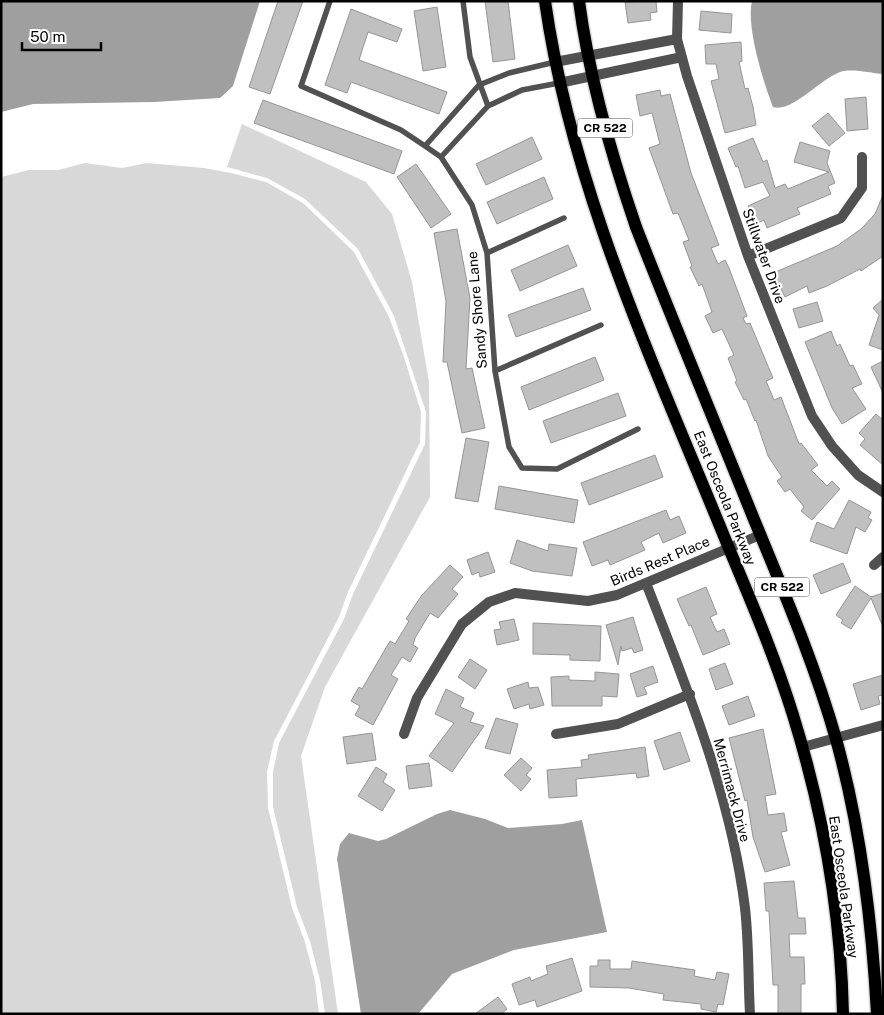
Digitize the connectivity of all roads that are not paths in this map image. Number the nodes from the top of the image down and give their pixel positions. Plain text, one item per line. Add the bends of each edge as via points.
1 (330, 1) edge
2 (462, 1) edge
3 (545, 1) edge
4 (579, 1) edge
5 (678, 1) edge
6 (677, 39) junction
7 (588, 56) junction
8 (682, 57) junction
9 (555, 62) junction
10 (592, 77) junction
11 (559, 83) junction
12 (479, 85) junction
13 (488, 106) junction
14 (425, 146) junction
15 (441, 157) junction
16 (862, 157) dead end
17 (564, 218) dead end
18 (487, 254) junction
19 (748, 256) junction
20 (602, 325) dead end
21 (495, 370) junction
22 (638, 429) dead end
23 (883, 492) edge
24 (760, 535) junction
25 (729, 547) junction
26 (883, 557) edge
27 (874, 565) dead end
28 (646, 583) junction
29 (690, 694) junction
30 (883, 725) edge
31 (404, 734) dead end
32 (556, 734) dead end
33 (836, 738) junction
34 (803, 747) junction
35 (750, 1014) edge
36 (843, 1014) edge
37 (877, 1014) edge

1 - 14 lane, Sandy Shore Lane via 301,86 401,130
2 - 12 lane via 470,58
3 - 9 main road, East Osceola Parkway / CR 522
4 - 7 main road, East Osceola Parkway / CR 522
5 - 6 street, Stillwater Drive
6 - 7 street
6 - 8 street, Stillwater Drive
7 - 9 street
7 - 10 main road, East Osceola Parkway / CR 522
8 - 10 street
8 - 19 street, Stillwater Drive
9 - 11 main road, East Osceola Parkway / CR 522
9 - 12 lane
10 - 11 street
10 - 24 main road, East Osceola Parkway / CR 522 via 636,227
11 - 13 lane via 522,90
11 - 25 main road, East Osceola Parkway / CR 522 via 572,138 605,242
12 - 13 lane
12 - 14 lane
13 - 15 lane
14 - 15 lane, Sandy Shore Lane
15 - 18 lane, Sandy Shore Lane via 472,205
16 - 19 street via 862,188 841,218
17 - 18 lane
18 - 21 lane, Sandy Shore Lane
19 - 23 street, Stillwater Drive via 812,416 832,446 858,475
20 - 21 lane
21 - 22 lane, Sandy Shore Lane via 509,447 522,468 557,468
24 - 25 street, Birds Rest Place
24 - 33 main road, East Osceola Parkway / CR 522 via 806,648
25 - 28 street, Birds Rest Place
25 - 34 main road, East Osceola Parkway / CR 522 via 781,678
26 - 27 street
28 - 29 street, Merrimack Drive
28 - 31 street, Birds Rest Place via 617,595 588,601 515,593 489,602 462,624 417,698
29 - 32 street via 618,724
29 - 35 street, Merrimack Drive via 717,776 745,908
30 - 33 street
33 - 34 street
33 - 37 main road, East Osceola Parkway / CR 522 via 865,876
34 - 36 main road, East Osceola Parkway / CR 522 via 832,885

